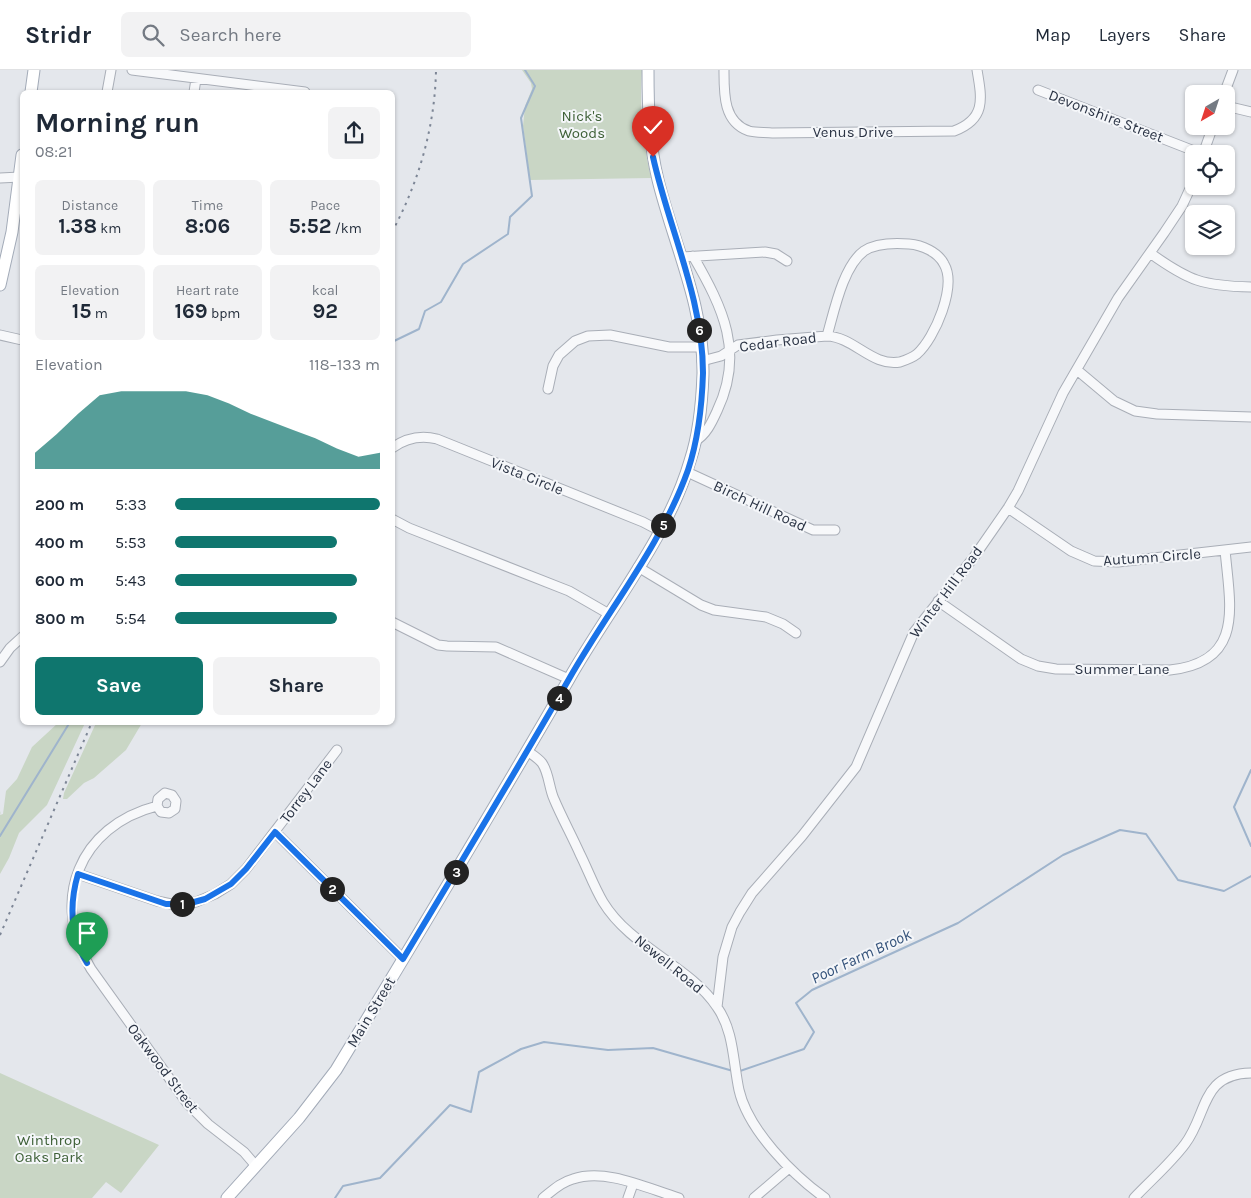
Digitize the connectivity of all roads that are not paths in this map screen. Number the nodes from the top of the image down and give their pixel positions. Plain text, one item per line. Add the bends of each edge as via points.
1 (34, 70) edge
2 (111, 70) edge
3 (132, 70) edge
4 (648, 70) edge
5 (724, 70) edge
6 (977, 70) edge
7 (1233, 70) edge
8 (196, 79) junction
9 (1227, 85) edge
10 (31, 90) edge
11 (107, 90) edge
12 (194, 90) edge
13 (288, 90) edge
14 (1038, 90) dead end
15 (1235, 108) edge
16 (1251, 112) edge
17 (1185, 147) edge
18 (20, 177) edge
19 (0, 178) edge
20 (20, 194) edge
21 (1187, 195) edge
22 (1150, 253) junction
23 (688, 257) junction
24 (787, 261) dead end
25 (0, 285) edge
26 (1251, 287) edge
27 (0, 335) edge
28 (827, 336) junction
29 (20, 340) edge
30 (701, 347) junction
31 (729, 350) junction
32 (702, 361) junction
33 (1077, 370) junction
34 (548, 389) dead end
35 (1251, 417) edge
36 (695, 442) junction
37 (395, 446) edge
38 (687, 472) junction
39 (1008, 508) junction
40 (395, 521) edge
41 (835, 530) dead end
42 (660, 531) junction
43 (1251, 547) edge
44 (1225, 550) junction
45 (638, 567) junction
46 (938, 601) junction
47 (609, 614) junction
48 (395, 624) edge
49 (796, 633) dead end
50 (20, 639) edge
51 (0, 662) edge
52 (569, 679) junction
53 (337, 750) dead end
54 (527, 751) junction
55 (157, 806) dead end
56 (275, 832) junction
57 (78, 874) junction
58 (403, 959) junction
59 (718, 1007) junction
60 (1251, 1073) edge
61 (256, 1166) junction
62 (789, 1168) junction
63 (633, 1184) junction
64 (227, 1198) edge
65 (543, 1198) edge
66 (628, 1198) edge
67 (679, 1198) edge
68 (754, 1198) edge
69 (825, 1198) edge
70 (1134, 1198) edge

1 - 10 main road
2 - 11 street
3 - 8 street
4 - 23 main road, Main Street via 649,128 658,178
5 - 6 street, Venus Drive via 726,106 734,121 750,131 783,133 954,131 975,118 980,110
7 - 9 street
8 - 12 street
8 - 13 street
14 - 17 street, Devonshire Street
15 - 16 street
18 - 19 street
20 - 25 main road
21 - 22 street, Winter Hill Road
22 - 26 street via 1180,273 1201,282
22 - 33 street, Winter Hill Road via 1118,298
23 - 24 street via 765,252
23 - 30 main road, Main Street
23 - 31 street via 709,285 724,317
27 - 29 street
28 - 28 street, Cedar Road via 843,339 887,362 902,362 913,356 923,348 944,307 948,282 944,262 930,251 908,244 865,250 845,278
28 - 31 street, Cedar Road via 748,343
30 - 32 main road, Main Street
30 - 34 street via 669,347 610,335 588,336 575,341 559,355
31 - 32 street, Cedar Road via 721,356
31 - 36 street via 728,380 719,406 706,431
32 - 36 main road, Main Street
33 - 35 street via 1114,401 1135,411
33 - 39 street, Winter Hill Road
36 - 38 main road, Main Street
37 - 42 street, Vista Circle via 412,438 431,438
38 - 41 street, Birch Hill Road via 813,530
38 - 42 main road, Main Street
39 - 44 street, Autumn Circle via 1071,551 1094,561 1125,562
39 - 46 street, Winter Hill Road
40 - 47 street via 569,591
42 - 45 main road, Main Street
43 - 44 street, Autumn Circle
44 - 46 street, Summer Lane via 1230,606 1226,634 1211,656 1186,668 1056,669 1038,666 1016,656
45 - 47 main road, Main Street
45 - 49 street via 714,610 766,617
46 - 59 street, Winter Hill Road via 914,632 856,767 752,893 736,918 723,957
47 - 52 main road, Main Street
48 - 52 street via 438,645 496,647
50 - 51 street
52 - 54 main road, Main Street
53 - 56 street, Torrey Lane
54 - 58 main road, Main Street
54 - 59 street, Newell Road via 544,766 557,806 604,902 629,932 692,981
55 - 57 street, Oakwood Street via 128,817 104,834 88,853
56 - 57 street, Torrey Lane via 231,884 187,904 166,904
56 - 58 street
57 - 61 street, Oakwood Street via 72,896 73,925 84,957 187,1103
58 - 61 main road, Main Street via 336,1070
59 - 62 street, Newell Road via 730,1035 742,1103
60 - 70 street via 1228,1078 1209,1092 1190,1138
61 - 64 main road, Main Street
62 - 68 street
62 - 69 street, Newell Road
63 - 65 street via 610,1176 586,1176 564,1183
63 - 66 street
63 - 67 street

